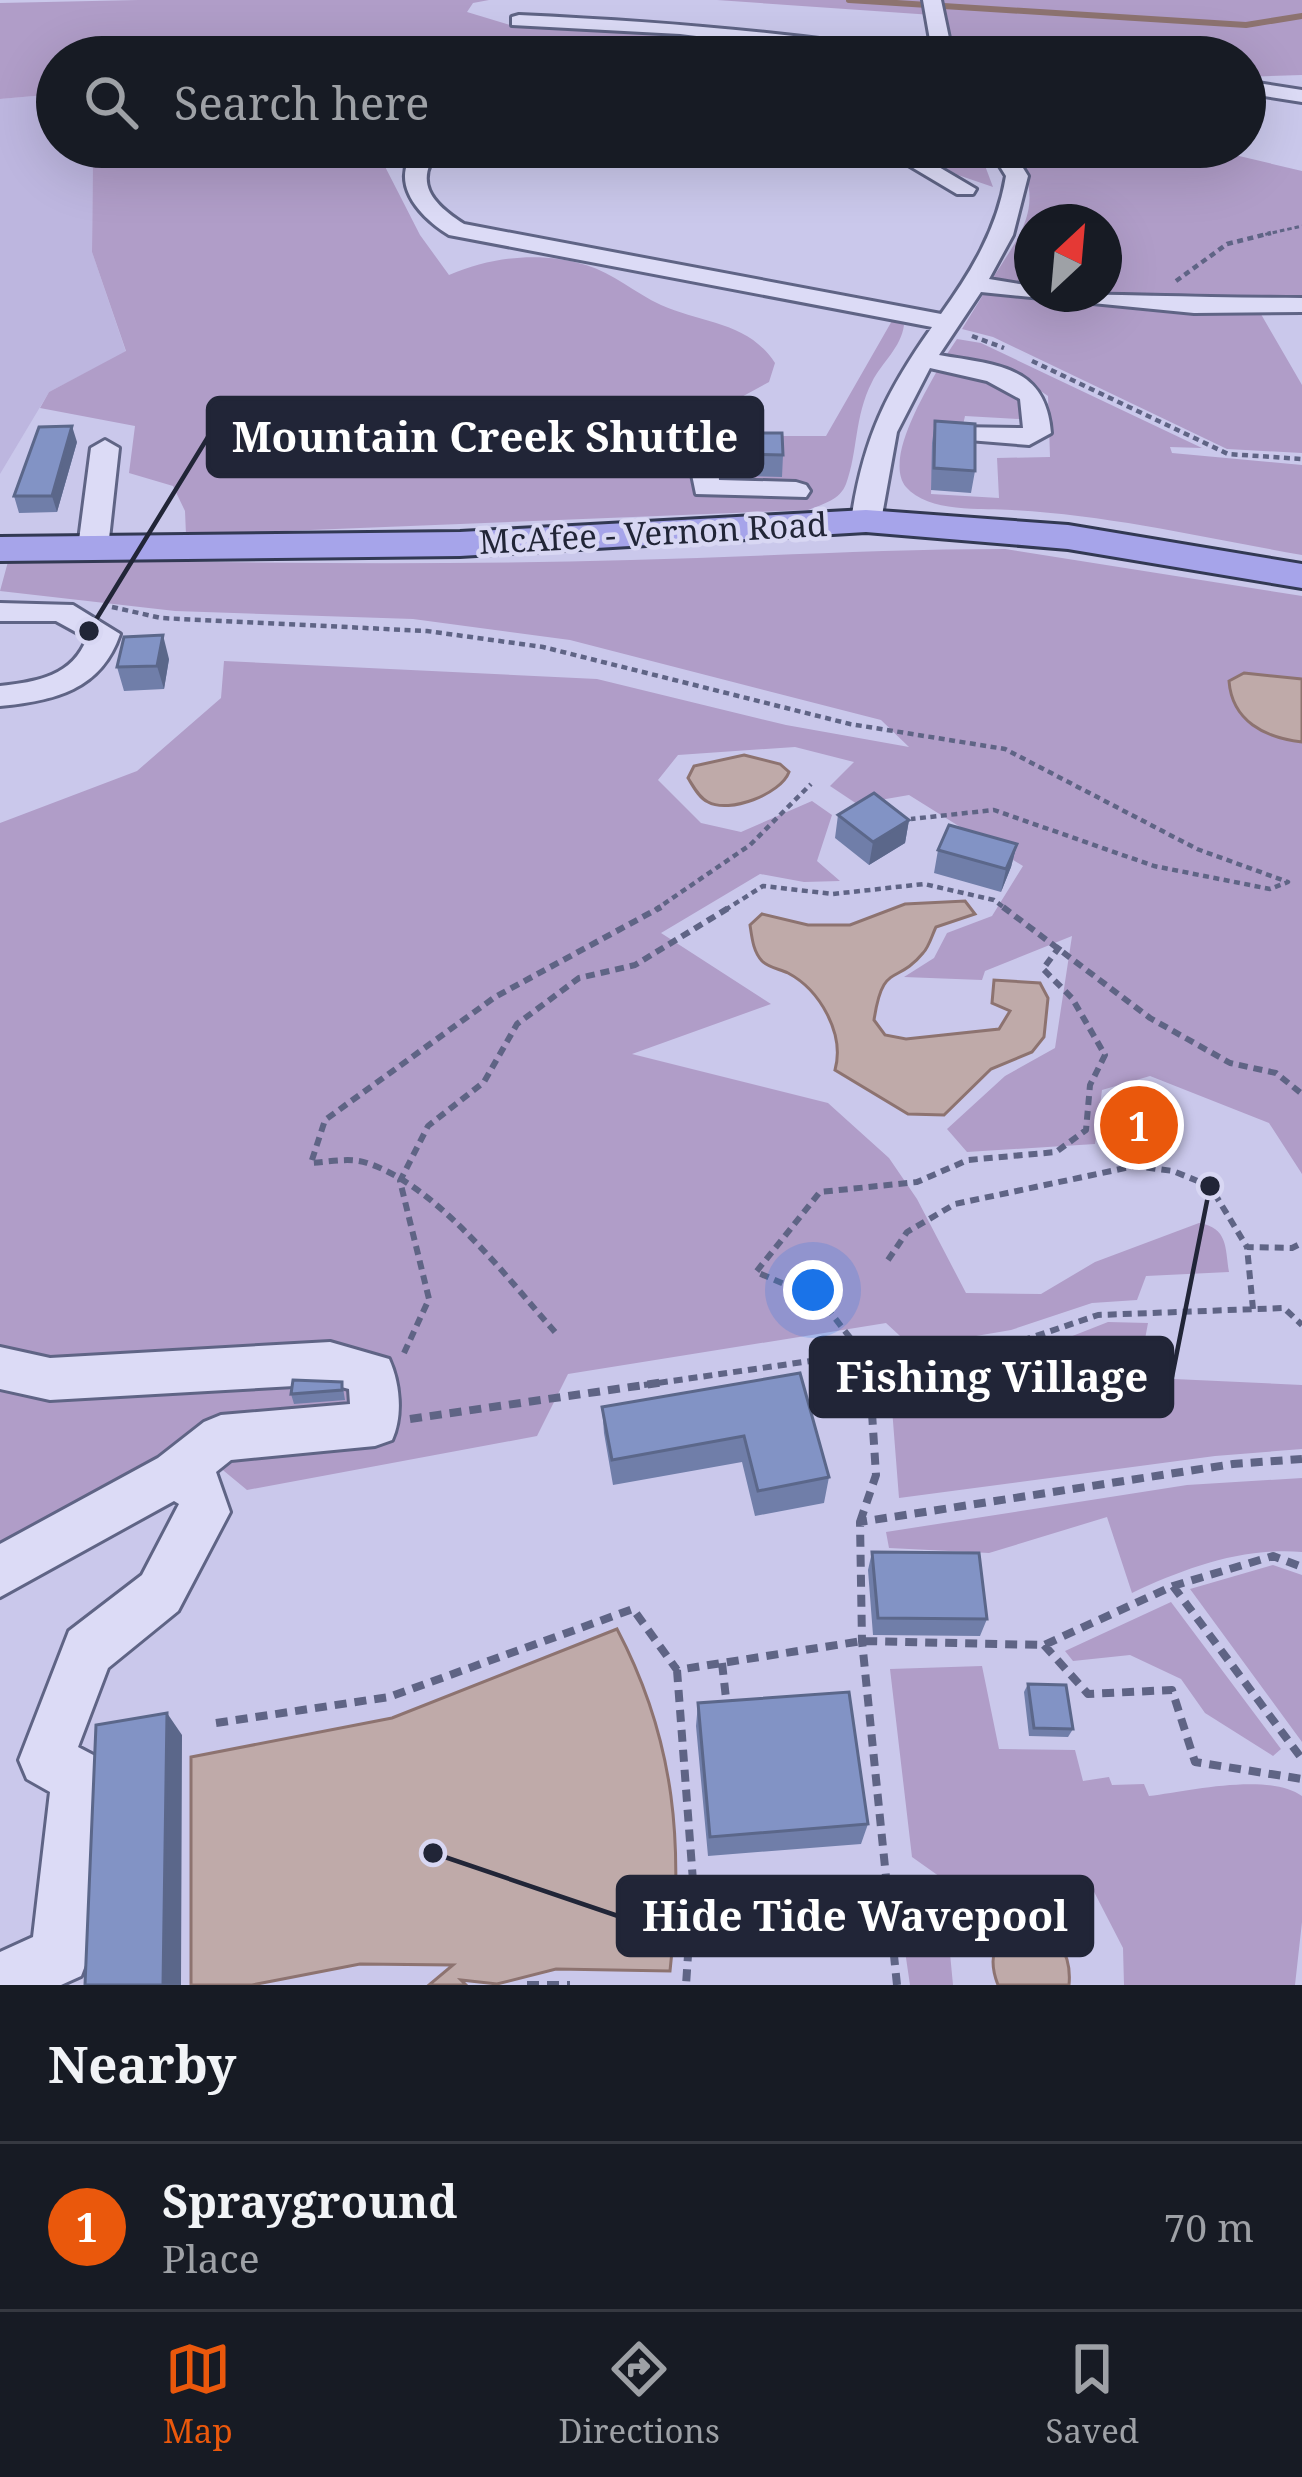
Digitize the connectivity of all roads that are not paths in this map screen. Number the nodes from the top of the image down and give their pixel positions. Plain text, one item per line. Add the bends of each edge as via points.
1 (932, 2) edge
2 (519, 21) dead end
3 (749, 36) edge
4 (939, 36) edge
5 (1266, 91) edge
6 (1302, 96) edge
7 (415, 168) edge
8 (927, 168) edge
9 (1011, 168) edge
10 (965, 189) dead end
11 (972, 283) junction
12 (1014, 290) edge
13 (1122, 300) edge
14 (1302, 305) edge
15 (941, 326) junction
16 (921, 358) junction
17 (745, 432) edge
18 (966, 434) edge
19 (105, 448) dead end
20 (796, 491) dead end
21 (866, 521) junction
22 (93, 548) junction
23 (0, 549) edge
24 (1302, 576) edge
25 (0, 612) edge
26 (0, 696) edge
27 (0, 1368) edge
28 (175, 1474) junction
29 (0, 1572) edge
30 (0, 1983) edge

1 - 4 street
2 - 3 street
5 - 6 street
7 - 15 street via 427,205 457,230
8 - 10 street
9 - 11 street via 1016,199 1006,230
11 - 12 street
11 - 15 street
13 - 14 street
15 - 16 street
16 - 18 street via 993,376 1034,398 1037,433
16 - 21 street via 874,462
17 - 20 street via 704,465 706,488
19 - 22 street
21 - 22 main road, McAfee - Vernon Road via 460,544
21 - 24 main road, McAfee - Vernon Road via 1068,537
22 - 23 main road, McAfee - Vernon Road
25 - 26 street via 62,612 104,634 99,652 68,682
27 - 28 street via 50,1378 330,1363 372,1374 375,1424 220,1438
28 - 29 street
28 - 30 street via 201,1490 205,1512 160,1593 88,1650 46,1760 79,1778 60,1955

